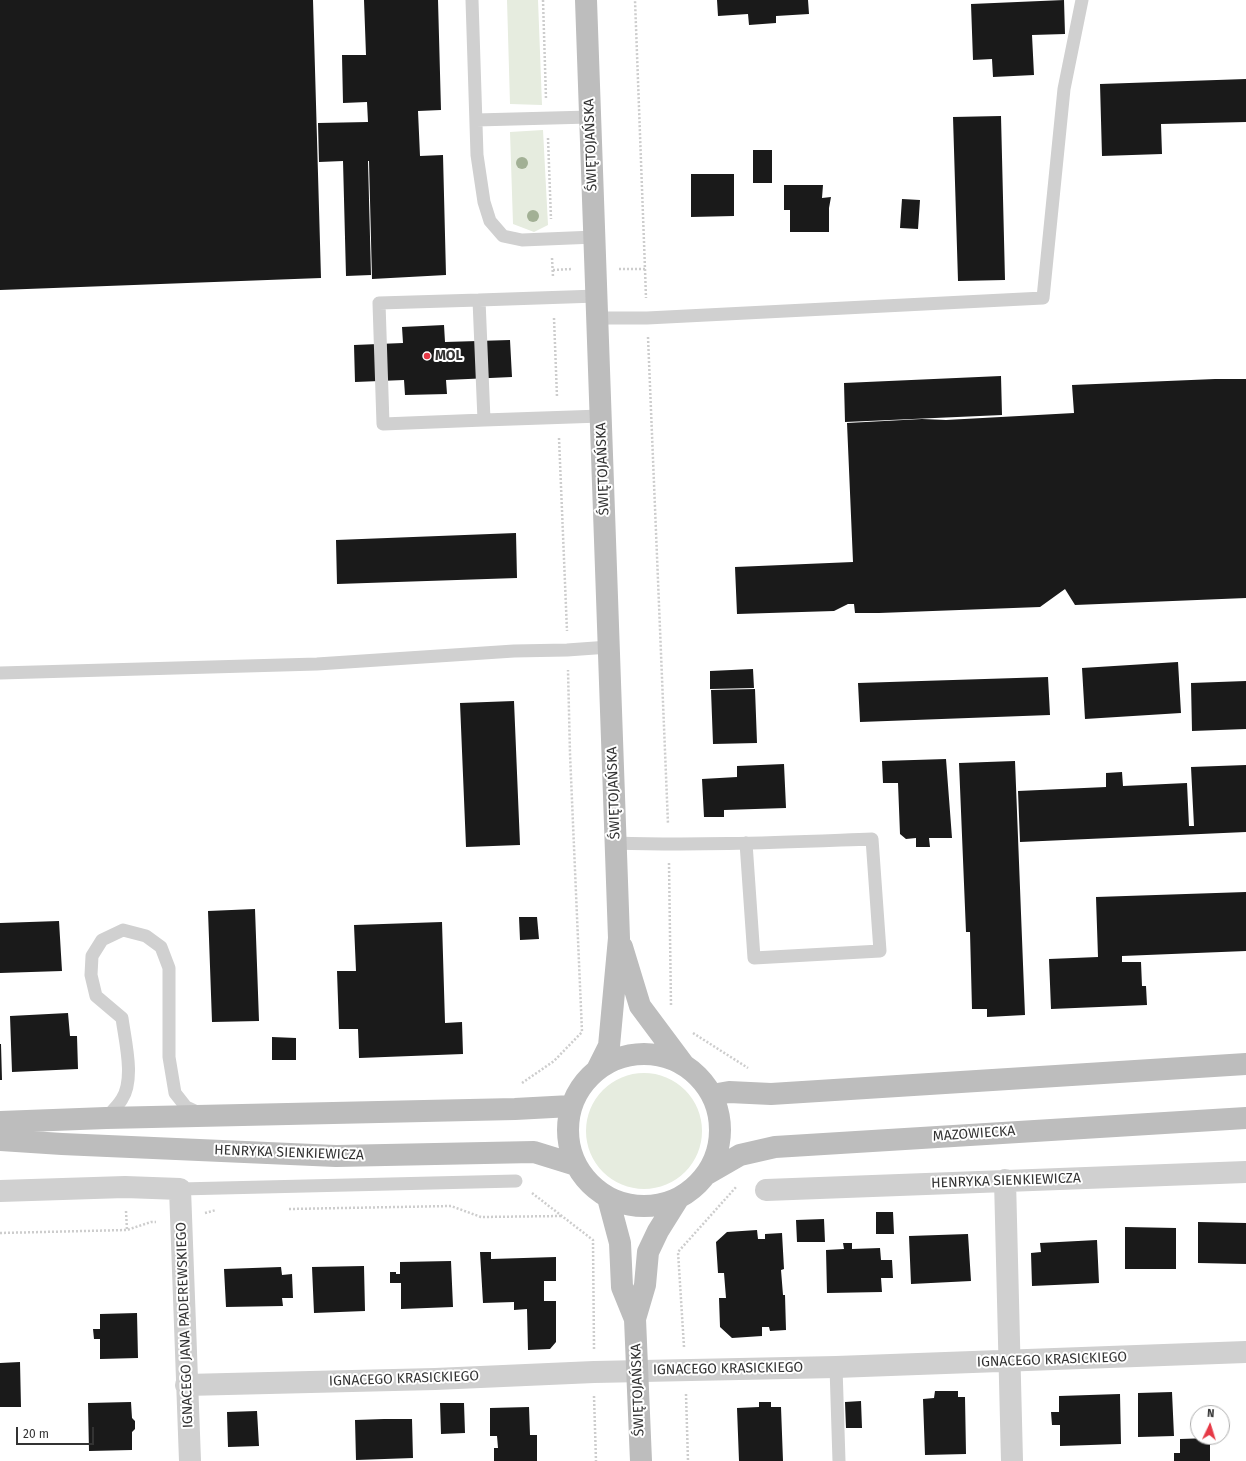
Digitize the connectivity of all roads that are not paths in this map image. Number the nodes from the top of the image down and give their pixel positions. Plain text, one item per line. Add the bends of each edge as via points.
1 (472, 0) edge
2 (586, 0) edge
3 (1082, 0) edge
4 (590, 117) junction
5 (476, 120) junction
6 (595, 237) junction
7 (597, 296) junction
8 (479, 300) junction
9 (598, 318) junction
10 (601, 416) junction
11 (484, 420) junction
12 (609, 647) junction
13 (0, 673) edge
14 (616, 843) junction
15 (746, 843) junction
16 (619, 938) junction
17 (1246, 1064) edge
18 (684, 1065) junction
19 (598, 1068) junction
20 (712, 1095) junction
21 (571, 1106) junction
22 (206, 1117) junction
23 (106, 1118) junction
24 (1246, 1118) edge
25 (0, 1122) edge
26 (0, 1140) edge
27 (576, 1165) junction
28 (1246, 1172) edge
29 (707, 1174) junction
30 (1006, 1180) junction
31 (516, 1181) road end
32 (180, 1189) junction
33 (766, 1190) dead end
34 (0, 1191) edge
35 (608, 1198) junction
36 (678, 1199) junction
37 (635, 1319) junction
38 (1246, 1352) edge
39 (1009, 1361) junction
40 (836, 1368) junction
41 (637, 1371) junction
42 (186, 1385) junction
43 (190, 1461) edge
44 (640, 1461) edge
45 (839, 1461) edge
46 (1012, 1461) edge

1 - 5 lane
2 - 4 main road, ŚWIĘTOJAŃSKA
3 - 9 lane via 1064,89 1043,298 647,318
4 - 5 lane
4 - 6 main road, ŚWIĘTOJAŃSKA
5 - 6 lane via 477,155 484,202 490,221 503,236 522,240
6 - 7 main road, ŚWIĘTOJAŃSKA
7 - 8 lane
7 - 9 main road, ŚWIĘTOJAŃSKA
8 - 11 lane
8 - 11 lane via 379,304 383,424
9 - 10 main road, ŚWIĘTOJAŃSKA
10 - 11 lane
10 - 12 main road, ŚWIĘTOJAŃSKA
12 - 13 lane via 317,664
12 - 14 main road, ŚWIĘTOJAŃSKA
14 - 15 lane
14 - 16 main road, ŚWIĘTOJAŃSKA
15 - 15 lane via 872,839 880,951 754,958
16 - 18 main road, ŚWIĘTOJAŃSKA via 640,1006
16 - 19 main road, ŚWIĘTOJAŃSKA via 608,1046
17 - 20 main road via 771,1094 729,1092
18 - 19 main road via 663,1056 640,1054 618,1058
18 - 20 main road via 700,1078
19 - 21 main road via 581,1085
20 - 29 main road via 719,1114 720,1135 716,1155
21 - 22 main road via 515,1110
21 - 27 main road via 567,1130 570,1154
22 - 23 main road
22 - 23 lane via 186,1107 175,1093 169,1057 169,968 161,948 146,936 123,930 102,940 92,956 91,975 96,996 122,1018 128,1064 126,1089 122,1099
23 - 25 main road
24 - 29 main road, MAZOWIECKA via 775,1147 740,1154
26 - 27 main road, HENRYKA SIENKIEWICZA via 336,1156 534,1152
27 - 35 main road via 594,1188
28 - 30 street, HENRYKA SIENKIEWICZA
29 - 36 main road via 694,1188
30 - 33 street, HENRYKA SIENKIEWICZA
30 - 39 street
31 - 32 lane
32 - 34 street via 125,1187
32 - 42 street, IGNACEGO JANA PADEREWSKIEGO
35 - 36 main road via 625,1205 643,1207 661,1205
35 - 37 main road, ŚWIĘTOJAŃSKA via 620,1243 622,1287
36 - 37 main road, ŚWIĘTOJAŃSKA via 648,1252 645,1285
37 - 41 main road, ŚWIĘTOJAŃSKA
38 - 39 street, IGNACEGO KRASICKIEGO
39 - 40 street, IGNACEGO KRASICKIEGO
39 - 46 street
40 - 41 street, IGNACEGO KRASICKIEGO
40 - 45 lane
41 - 42 street, IGNACEGO KRASICKIEGO
41 - 44 main road, ŚWIĘTOJAŃSKA
42 - 43 street, IGNACEGO JANA PADEREWSKIEGO

